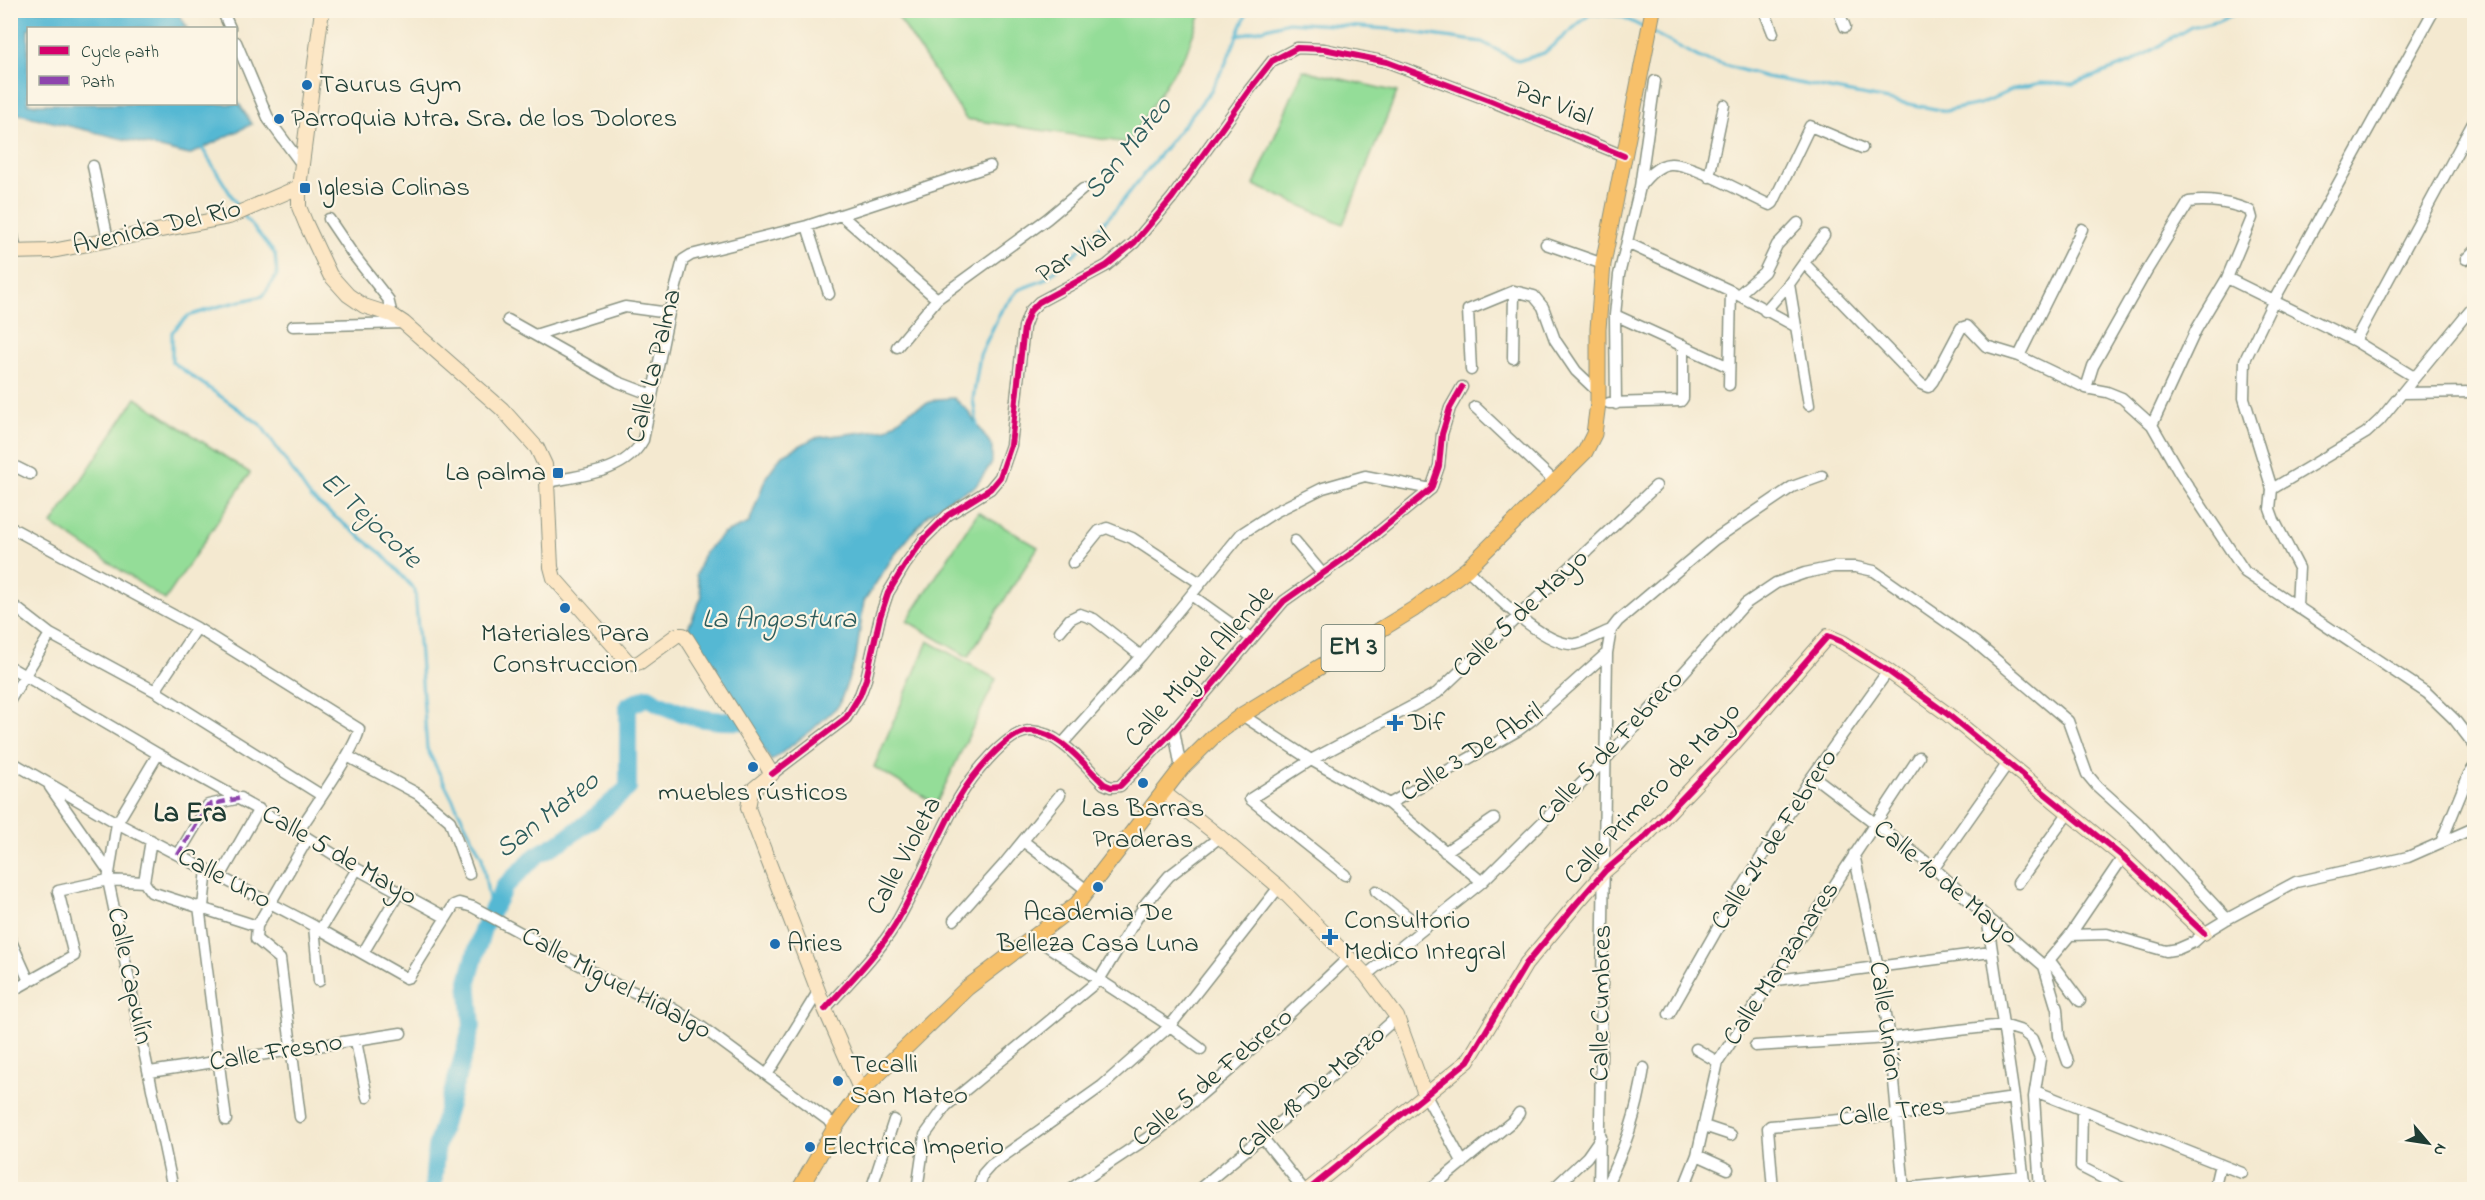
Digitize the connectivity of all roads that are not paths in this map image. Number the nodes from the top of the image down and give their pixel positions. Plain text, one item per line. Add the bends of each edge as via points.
1 (222, 10) edge
2 (322, 10) edge
3 (1764, 10) edge
4 (1838, 10) edge
5 (2434, 10) edge
6 (1652, 14) edge
7 (230, 27) edge
8 (1845, 27) dead end
9 (1773, 33) dead end
10 (237, 44) edge
11 (1655, 81) dead end
12 (1724, 105) dead end
13 (2475, 121) edge
14 (1862, 148) dead end
15 (1624, 156) junction
16 (93, 166) dead end
17 (303, 166) junction
18 (990, 166) dead end
19 (1709, 177) junction
20 (299, 187) junction
21 (1640, 187) junction
22 (1083, 189) dead end
23 (842, 215) junction
24 (329, 219) dead end
25 (10, 220) edge
26 (1798, 223) dead end
27 (807, 226) junction
28 (2082, 229) dead end
29 (1824, 235) dead end
30 (108, 240) junction
31 (1627, 243) junction
32 (1546, 244) dead end
33 (14, 252) edge
34 (1803, 263) junction
35 (1603, 264) junction
36 (2227, 278) junction
37 (1789, 284) junction
38 (1514, 291) junction
39 (1734, 293) junction
40 (829, 294) dead end
41 (937, 299) junction
42 (2273, 302) junction
43 (2475, 305) edge
44 (1765, 311) junction
45 (669, 313) junction
46 (392, 315) junction
47 (1615, 315) junction
48 (508, 320) dead end
49 (404, 323) junction
50 (293, 326) dead end
51 (1795, 326) junction
52 (535, 335) junction
53 (2355, 341) junction
54 (1683, 345) junction
55 (897, 347) dead end
56 (2019, 356) junction
57 (1513, 358) dead end
58 (1729, 367) junction
59 (1472, 370) dead end
60 (2414, 377) junction
61 (1729, 385) dead end
62 (1462, 387) dead end
63 (2086, 388) junction
64 (2475, 392) edge
65 (2402, 393) junction
66 (652, 395) junction
67 (1598, 397) junction
68 (1616, 404) junction
69 (1809, 405) dead end
70 (1475, 407) dead end
71 (2152, 425) junction
72 (10, 464) edge
73 (30, 474) dead end
74 (1822, 476) dead end
75 (547, 482) junction
76 (1555, 482) junction
77 (1656, 486) dead end
78 (1431, 489) junction
79 (2272, 489) junction
80 (10, 527) edge
81 (1295, 541) dead end
82 (1073, 563) dead end
83 (1467, 569) junction
84 (1321, 573) junction
85 (1200, 583) junction
86 (1191, 595) junction
87 (10, 603) edge
88 (2297, 606) junction
89 (1518, 617) junction
90 (197, 628) junction
91 (1611, 630) junction
92 (1060, 631) dead end
93 (50, 634) junction
94 (1251, 638) junction
95 (1607, 653) junction
96 (1141, 657) junction
97 (10, 667) edge
98 (1888, 671) junction
99 (26, 675) junction
100 (155, 691) junction
101 (10, 700) edge
102 (1242, 715) junction
103 (1174, 730) junction
104 (1062, 744) junction
105 (2475, 745) edge
106 (158, 754) junction
107 (348, 756) junction
108 (1919, 757) dead end
109 (1311, 760) junction
110 (1605, 760) junction
111 (10, 761) edge
112 (2008, 763) junction
113 (2475, 767) edge
114 (1181, 769) junction
115 (772, 774) junction
116 (1813, 776) junction
117 (46, 782) junction
118 (1163, 792) junction
119 (321, 795) junction
120 (1059, 795) dead end
121 (241, 798) junction
122 (1389, 804) junction
123 (259, 809) junction
124 (2069, 812) junction
125 (1494, 819) dead end
126 (117, 823) junction
127 (1875, 823) junction
128 (2475, 828) edge
129 (303, 835) junction
130 (1220, 837) junction
131 (151, 840) junction
132 (2442, 840) junction
133 (1023, 841) junction
134 (1445, 852) junction
135 (1854, 854) junction
136 (178, 855) junction
137 (2123, 857) junction
138 (1934, 868) junction
139 (207, 869) junction
140 (357, 869) junction
141 (1605, 871) junction
142 (469, 874) dead end
143 (108, 875) junction
144 (1345, 875) dead end
145 (220, 877) junction
146 (144, 882) junction
147 (1482, 882) junction
148 (2018, 883) dead end
149 (1279, 887) junction
150 (400, 891) junction
151 (1088, 891) junction
152 (1376, 891) dead end
153 (270, 904) junction
154 (201, 907) junction
155 (479, 910) joint
156 (445, 917) junction
157 (1987, 917) junction
158 (2227, 919) junction
159 (954, 920) dead end
160 (257, 926) junction
161 (317, 928) junction
162 (1422, 928) junction
163 (2204, 933) junction
164 (2070, 935) junction
165 (1035, 938) junction
166 (10, 939) edge
167 (1990, 952) junction
168 (363, 953) junction
169 (1349, 957) junction
170 (2047, 964) junction
171 (1878, 967) junction
172 (1366, 975) junction
173 (1099, 980) junction
174 (29, 981) junction
175 (319, 981) dead end
176 (1769, 981) junction
177 (10, 992) edge
178 (818, 992) junction
179 (2080, 1001) dead end
180 (825, 1009) junction
181 (1669, 1014) dead end
182 (1397, 1017) junction
183 (2003, 1025) junction
184 (1170, 1026) junction
185 (401, 1032) dead end
186 (1890, 1038) junction
187 (356, 1041) junction
188 (1755, 1046) dead end
189 (1201, 1049) dead end
190 (1696, 1049) dead end
191 (292, 1050) junction
192 (1718, 1062) junction
193 (2068, 1062) dead end
194 (219, 1063) junction
195 (1644, 1068) dead end
196 (150, 1072) junction
197 (767, 1075) junction
198 (861, 1091) junction
199 (2034, 1091) junction
200 (1425, 1094) junction
201 (367, 1096) dead end
202 (2014, 1098) junction
203 (2082, 1110) junction
204 (1519, 1113) dead end
205 (1897, 1115) junction
206 (300, 1117) dead end
207 (226, 1120) dead end
208 (894, 1120) dead end
209 (836, 1126) junction
210 (1704, 1126) junction
211 (1731, 1135) dead end
212 (1262, 1137) junction
213 (1601, 1137) junction
214 (1697, 1155) junction
215 (1463, 1163) junction
216 (2220, 1164) junction
217 (1728, 1168) dead end
218 (2242, 1173) dead end
219 (2023, 1176) junction
220 (172, 1184) dead end
221 (1684, 1187) edge
222 (1436, 1188) edge
223 (1904, 1189) edge
224 (799, 1190) edge
225 (871, 1190) edge
226 (917, 1190) edge
227 (978, 1190) edge
228 (1069, 1190) edge
229 (1198, 1190) edge
230 (1306, 1190) edge
231 (1552, 1190) edge
232 (1601, 1190) edge
233 (1700, 1190) edge
234 (1773, 1190) edge
235 (1898, 1190) edge
236 (2025, 1190) edge
237 (2040, 1190) edge
238 (2126, 1190) edge
239 (2214, 1190) edge

1 - 7 street
2 - 17 street
3 - 9 street
4 - 8 street
5 - 42 street
6 - 15 main road, EM 3
10 - 17 street via 269,120
11 - 21 street
12 - 19 street
13 - 53 street
14 - 19 street via 1810,126 1770,205
15 - 35 main road, EM 3
15 - 115 street, Par Vial via 1387,62 1324,49 1297,48 1272,61 1172,198 1134,243 1106,266 1039,302 1030,311 1024,327 1011,446 1000,477 990,489 948,515 905,565 888,593 866,679 846,718
16 - 30 street
17 - 20 street
18 - 23 street
19 - 21 street via 1686,166 1668,164 1650,174
20 - 30 street, Avenida Del Río via 229,217
20 - 46 street via 299,207 330,275 364,306
21 - 31 street
22 - 41 street
23 - 27 street
23 - 41 street
24 - 46 street via 388,299
25 - 33 street
26 - 39 street via 1777,245 1764,272
27 - 40 street
27 - 45 street, Calle La Palma via 683,260
28 - 56 street
29 - 34 street
30 - 33 street, Avenida Del Río via 52,251
31 - 39 street
31 - 47 street
32 - 35 street
34 - 37 street
34 - 56 street via 1921,384 1928,387 1933,381 1961,328 1967,326 1986,346
35 - 67 main road, EM 3
36 - 42 street
36 - 63 street via 2253,218 2250,211 2189,202 2098,357
36 - 71 street via 2196,330
37 - 44 street
37 - 51 street
38 - 57 street
38 - 59 street via 1468,310
38 - 67 street via 1534,296 1543,307 1555,340
39 - 44 street
39 - 58 street
41 - 55 street
42 - 53 street
42 - 79 street via 2246,360 2244,398
43 - 60 street
44 - 51 street
45 - 52 street via 625,307
45 - 66 street, Calle La Palma
46 - 49 street
47 - 54 street
47 - 68 street
48 - 52 street
49 - 50 street
49 - 75 street via 502,409 537,448
51 - 69 street
52 - 66 street via 618,382
53 - 60 street
54 - 58 street
54 - 68 street via 1681,401
56 - 63 street
58 - 61 street
60 - 65 street
62 - 78 street via 1447,416
63 - 71 street via 2122,398
64 - 65 street
65 - 79 street via 2366,433
66 - 75 street, Calle La Palma via 643,440 627,461
67 - 68 street
67 - 76 main road, EM 3 via 1594,434 1585,452
70 - 76 street
71 - 88 street via 2245,572
72 - 73 street
74 - 91 street via 1792,487 1715,539
75 - 115 street via 551,567 561,588 629,663 640,662 677,635 683,635
76 - 83 main road, EM 3
77 - 89 street, Calle 5 de Mayo
78 - 84 street, Calle Miguel Allende via 1359,548
78 - 85 street via 1365,476 1323,488 1241,534
79 - 88 street via 2270,508 2274,520 2299,568
80 - 90 street
81 - 84 street
82 - 85 street via 1099,531 1107,528 1131,538
83 - 89 street
83 - 102 main road, EM 3 via 1414,609
84 - 94 street, Calle Miguel Allende via 1284,601
85 - 86 street
86 - 94 street
86 - 96 street
87 - 93 street
88 - 105 street via 2427,693
89 - 91 street via 1566,644 1577,644
89 - 109 street, Calle 5 de Mayo via 1437,693
90 - 100 street
90 - 107 street via 359,729
91 - 95 street, Calle Cumbres
92 - 96 street via 1080,614 1094,619
93 - 99 street
93 - 100 street
94 - 103 street, Calle Miguel Allende
95 - 110 street, Calle Cumbres
95 - 122 street, Calle 3 De Abril via 1517,731
96 - 104 street
97 - 99 street, Calle 5 de Mayo
98 - 112 street
98 - 116 street, Calle 24 de Febrero
98 - 141 street, Calle Primero de Mayo via 1828,636 1731,747 1645,837
99 - 101 street
99 - 106 street, Calle 5 de Mayo
100 - 119 street
102 - 109 street
102 - 114 main road, EM 3
103 - 104 street, Calle Miguel Allende via 1120,786 1112,788
103 - 114 street, Calle Miguel Allende
104 - 180 street, Calle Violeta via 1046,734 1029,731 1010,740 986,761 960,797 894,926
106 - 121 street, Calle 5 de Mayo
106 - 126 street
107 - 119 street
107 - 142 street via 418,794 450,821
108 - 127 street, Calle Manzanares
109 - 122 street
109 - 144 street, Calle 5 de Mayo via 1250,799
110 - 141 street, Calle Cumbres
110 - 147 street, Calle 5 de Febrero
110 - 158 street, Calle 5 de Febrero via 1745,604 1776,583 1805,573 1833,567 1874,571 1975,642 2068,721 2087,774
111 - 117 street, Calle Uno
112 - 124 street
112 - 138 street
113 - 132 street
114 - 118 main road, EM 3
115 - 178 street via 751,791 748,808
116 - 127 street, Calle 10 de Mayo
116 - 181 street, Calle 24 de Febrero
117 - 126 street, Calle Uno
117 - 143 street
118 - 130 street
118 - 151 main road, EM 3
119 - 129 street
120 - 133 street
121 - 123 street, Calle 5 de Mayo
121 - 136 street via 208,805
122 - 134 street
123 - 129 street, Calle 5 de Mayo
123 - 145 street
124 - 137 street
124 - 148 street
125 - 134 street
126 - 131 street, Calle Uno
126 - 143 street
127 - 135 street, Calle Manzanares
127 - 138 street, Calle 10 de Mayo
128 - 132 street
129 - 140 street, Calle 5 de Mayo
129 - 153 street
130 - 149 street
130 - 173 street via 1161,885
131 - 136 street, Calle Uno
131 - 146 street
132 - 158 street via 2408,857 2296,882
133 - 151 street
133 - 159 street
134 - 147 street
135 - 171 street, Calle Unión
135 - 176 street, Calle Manzanares
136 - 139 street, Calle Uno
137 - 163 street
137 - 164 street, Calle 10 de Mayo
138 - 157 street, Calle 10 de Mayo
139 - 145 street, Calle Uno
139 - 154 street
140 - 150 street, Calle 5 de Mayo
140 - 161 street
141 - 200 street, Calle Primero de Mayo via 1526,964 1468,1061
141 - 213 street, Calle Cumbres
143 - 146 street
143 - 174 street via 58,891 74,956
143 - 196 street, Calle Capulín
145 - 153 street, Calle Uno
146 - 154 street via 152,892
147 - 162 street, Calle 5 de Febrero
149 - 169 street
149 - 184 street
150 - 156 street, Calle 5 de Mayo
150 - 168 street
151 - 165 main road, EM 3
152 - 162 street
153 - 160 street
153 - 161 street, Calle Uno
154 - 160 street
154 - 194 street
155 - 156 street, Calle 5 de Mayo via 459,903
155 - 197 street, Calle Miguel Hidalgo via 617,985 670,1007
156 - 168 street, Calle Uno via 409,977
157 - 167 street
157 - 170 street, Calle 10 de Mayo
158 - 163 street
160 - 191 street via 257,942 279,959
161 - 168 street, Calle Uno
161 - 175 street
162 - 172 street, Calle 5 de Febrero
163 - 164 street via 2194,942 2166,951 2107,934
164 - 170 street, Calle 10 de Mayo
165 - 173 street
165 - 198 main road, EM 3 via 967,988
166 - 174 street
167 - 171 street
167 - 183 street
169 - 172 street
169 - 228 street, Calle 5 de Febrero via 1229,1071 1158,1131
170 - 179 street
170 - 193 street via 2057,1009 2058,1036
171 - 176 street
171 - 186 street, Calle Unión
172 - 182 street
173 - 184 street
173 - 226 street via 946,1106 925,1135
174 - 177 street
176 - 192 street, Calle Manzanares
178 - 180 street
178 - 197 street
180 - 198 street
182 - 200 street
182 - 212 street, Calle 18 De Marzo
183 - 186 street
183 - 199 street via 2022,1031 2037,1048 2040,1059
183 - 202 street
184 - 189 street
184 - 227 street via 1102,1086 991,1166 983,1174
185 - 187 street, Calle Fresno
186 - 188 street
186 - 205 street, Calle Unión
187 - 191 street, Calle Fresno
187 - 201 street
190 - 192 street
191 - 194 street, Calle Fresno
191 - 206 street
192 - 210 street, Calle Manzanares
194 - 196 street, Calle Fresno
194 - 207 street
195 - 232 street via 1639,1104 1623,1152
196 - 220 street, Calle Capulín
197 - 209 street, Calle Miguel Hidalgo
198 - 209 main road, EM 3
199 - 203 street
199 - 237 street
200 - 215 street
200 - 230 street, Calle Primero de Mayo
202 - 205 street, Calle Tres
202 - 219 street
203 - 216 street
203 - 238 street via 2081,1167
204 - 215 street
205 - 223 street, Calle Unión
205 - 234 street, Calle Tres via 1770,1126
208 - 225 street
209 - 224 main road, EM 3
210 - 211 street
210 - 214 street, Calle Manzanares
212 - 229 street, Calle 18 De Marzo
212 - 230 street
213 - 231 street via 1587,1157
213 - 232 street, Calle Cumbres
214 - 217 street
214 - 221 street, Calle Manzanares
215 - 222 street
216 - 218 street
216 - 239 street
219 - 223 street
219 - 236 street
221 - 233 street
223 - 235 street

